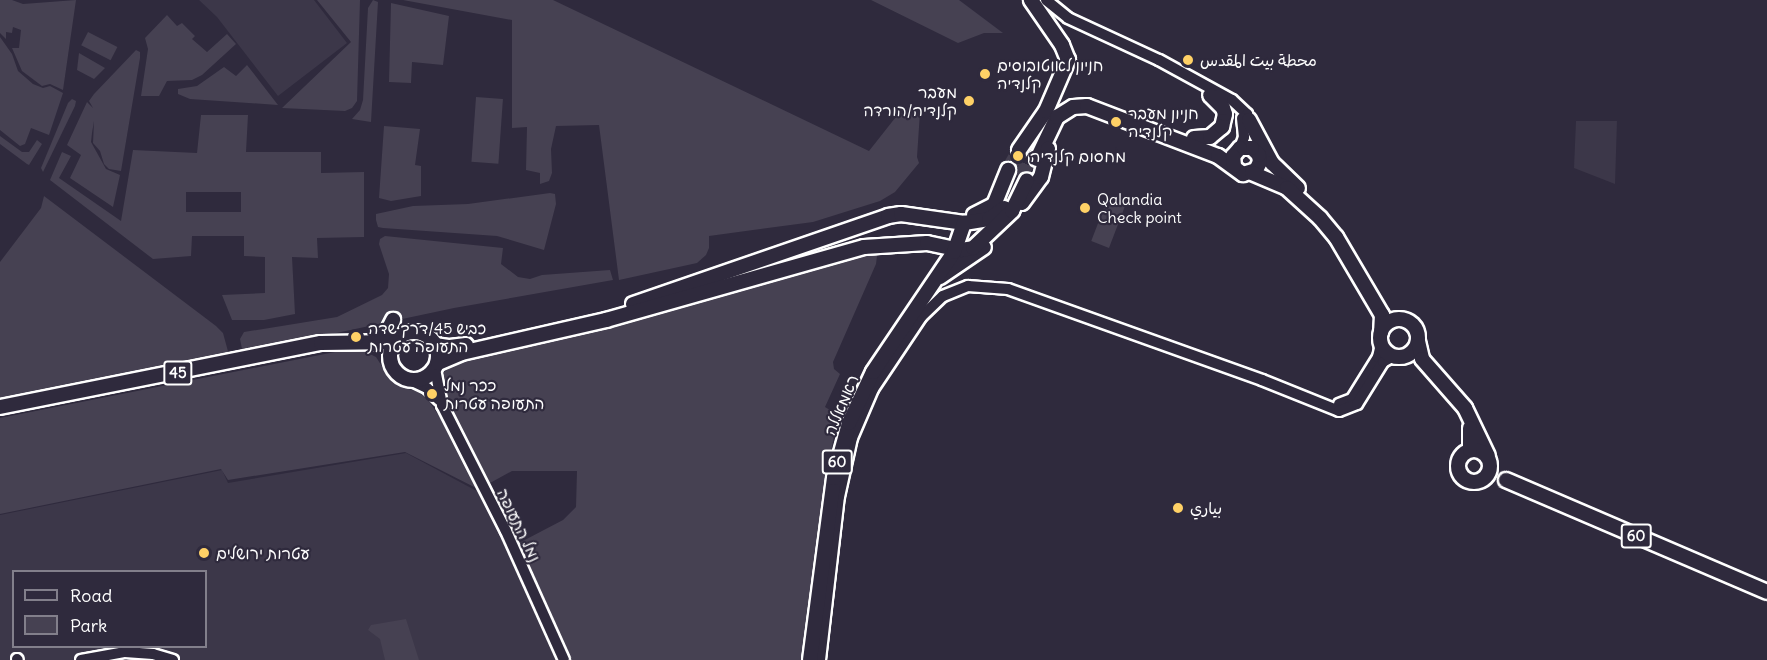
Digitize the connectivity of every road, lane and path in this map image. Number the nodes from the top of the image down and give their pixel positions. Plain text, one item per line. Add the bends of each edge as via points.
1 (1031, 0) edge
2 (1039, 0) edge
3 (1047, 0) edge
4 (1210, 95) junction
5 (1087, 106) junction
6 (1249, 120) junction
7 (1194, 138) junction
8 (1238, 149) junction
9 (1257, 154) junction
10 (1028, 155) junction
11 (1234, 166) junction
12 (1252, 173) junction
13 (1020, 177) junction
14 (1302, 192) junction
15 (945, 221) junction
16 (964, 223) junction
17 (927, 243) junction
18 (955, 249) junction
19 (943, 269) junction
20 (931, 287) junction
21 (625, 311) junction
22 (393, 320) dead end
23 (1395, 320) junction
24 (1381, 338) junction
25 (1418, 341) junction
26 (395, 342) junction
27 (367, 343) junction
28 (435, 345) junction
29 (1400, 356) junction
30 (390, 357) junction
31 (436, 366) junction
32 (412, 381) junction
33 (1362, 389) junction
34 (442, 405) junction
35 (0, 407) edge
36 (1470, 450) junction
37 (1488, 467) junction
38 (1767, 592) edge
39 (81, 660) edge
40 (173, 660) edge
41 (564, 660) edge
42 (810, 660) edge
43 (820, 660) edge

1 - 10 highway via 1068,60
2 - 4 street via 1065,24
3 - 6 street via 1068,18 1159,60 1232,100
4 - 7 highway via 1223,108 1222,127 1210,137
4 - 8 street via 1241,117 1244,137
5 - 10 highway via 1073,107 1057,117
5 - 11 highway via 1218,156
5 - 13 highway, 60 via 1070,111 1059,125 1041,177
6 - 9 street
6 - 14 highway via 1272,163
7 - 8 highway via 1220,148
7 - 10 highway via 1092,99 1077,99 1062,104 1051,116
8 - 9 highway via 1246,147
8 - 11 highway via 1232,159
9 - 12 highway via 1258,167
9 - 14 highway
11 - 12 highway via 1243,174
12 - 24 highway via 1287,188 1336,237 1382,315
13 - 15 highway via 982,213
13 - 16 highway, 60 via 1002,212 989,219
13 - 18 highway, 60 via 1012,211 974,248
13 - 20 highway, ראמאללה / 60 via 991,241
14 - 23 highway via 1326,215 1382,307
15 - 16 highway
15 - 21 highway via 901,214 888,216 747,263
16 - 18 highway, 60
17 - 18 highway
17 - 19 highway via 939,249
17 - 21 highway via 884,244 840,253 776,274
18 - 19 highway, ראמאללה / 60
19 - 20 highway, ראמאללה / 60
20 - 42 highway, ראמאללה / 60 via 873,372 844,436 834,478
21 - 28 highway, 45 via 478,343
21 - 31 highway via 461,353
22 - 27 highway via 386,334
23 - 24 highway via 1389,322
23 - 25 highway via 1412,325
24 - 29 highway, 60
24 - 33 street via 1378,357
25 - 29 highway
25 - 37 highway via 1422,359 1465,408
26 - 27 highway, 45
26 - 28 highway, 45 via 405,334 417,332 428,336
26 - 30 highway
27 - 30 highway, 45
27 - 35 highway, 45 via 309,345
28 - 31 highway
29 - 33 street via 1383,362
29 - 36 highway, 60 via 1421,365 1457,403 1471,431
30 - 32 highway, 45 via 396,373
31 - 32 highway via 425,378
31 - 34 street, נמל התעופה
32 - 34 street, נמל התעופה via 427,388
33 - 43 street via 1345,411 1334,410 1284,388 1008,289 968,286 943,296 921,318 873,390 852,438 839,497
34 - 41 street, נמל התעופה
36 - 37 highway, 60 via 1480,450
36 - 37 highway, 60 via 1459,460 1461,475 1474,482
37 - 38 highway, 60 via 1506,480
39 - 40 street via 124,652

